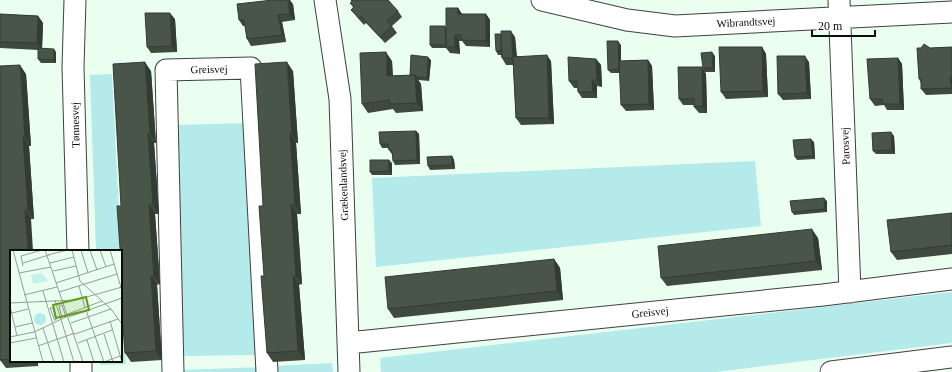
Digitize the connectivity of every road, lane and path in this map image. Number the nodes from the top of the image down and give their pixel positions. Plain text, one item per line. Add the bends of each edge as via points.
1 (75, 0) edge
2 (325, 0) edge
3 (555, 2) edge
4 (839, 9) edge
5 (952, 12) edge
6 (78, 250) edge
7 (952, 279) edge
8 (850, 292) junction
9 (348, 343) junction
10 (952, 357) edge
11 (857, 370) edge
12 (173, 372) edge
13 (267, 372) edge
14 (349, 372) edge
15 (831, 372) edge

1 - 6 street, Tønnesvej via 73,67
2 - 9 street, Grækenlandsvej via 340,99
3 - 4 street, Wibrandtsvej via 627,20 675,26
4 - 5 street, Wibrandtsvej
4 - 8 street, Parosvej
7 - 8 street, Greisvej
8 - 9 street, Greisvej
9 - 14 street, Grækenlandsvej
10 - 11 street
11 - 15 street
12 - 13 street, Greisvej via 166,70 251,68

